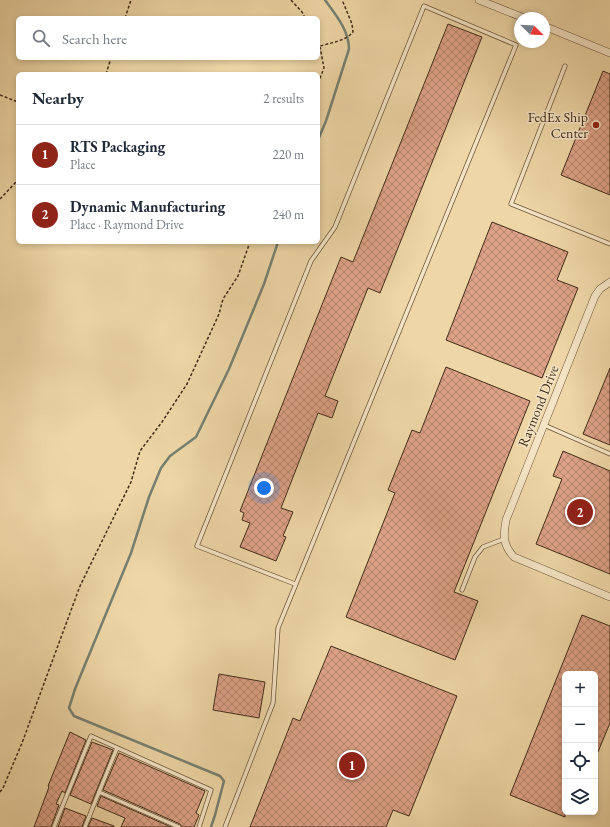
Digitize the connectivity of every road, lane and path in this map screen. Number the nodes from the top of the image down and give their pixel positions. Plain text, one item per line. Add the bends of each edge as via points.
1 (131, 0) edge
2 (291, 0) edge
3 (344, 0) edge
4 (479, 0) edge
5 (514, 14) edge
6 (126, 16) edge
7 (304, 16) edge
8 (550, 28) edge
9 (320, 46) joint
10 (610, 53) edge
11 (110, 60) edge
12 (565, 66) dead end
13 (107, 72) edge
14 (320, 78) edge
15 (0, 96) edge
16 (16, 101) edge
17 (16, 182) edge
18 (0, 199) edge
19 (249, 244) edge
20 (610, 244) edge
21 (609, 281) edge
22 (544, 425) junction
23 (610, 454) edge
24 (505, 543) junction
25 (295, 584) junction
26 (462, 590) dead end
27 (610, 597) edge
28 (117, 748) junction
29 (0, 792) edge
30 (99, 792) junction
31 (54, 827) edge
32 (85, 827) edge
33 (179, 827) edge
34 (199, 827) edge
35 (225, 827) edge

1 - 6 path
2 - 7 path
3 - 9 path via 352,32 344,38
4 - 5 street
8 - 10 street
9 - 14 path via 324,68
11 - 13 path
12 - 20 lane via 511,204
15 - 16 path
17 - 18 path
19 - 29 path via 238,276 224,299 187,384 140,451 131,482 80,586 22,743
21 - 22 street, Raymond Drive via 595,296
22 - 23 lane
22 - 24 street, Raymond Drive via 506,520
24 - 26 lane via 483,547 475,557
24 - 27 street via 514,558
25 - 25 lane via 516,45 424,6 335,227 311,261 197,546
25 - 35 lane via 278,628 273,704
28 - 30 lane
28 - 31 lane via 91,736
28 - 34 lane via 211,790
30 - 32 lane
30 - 33 lane

